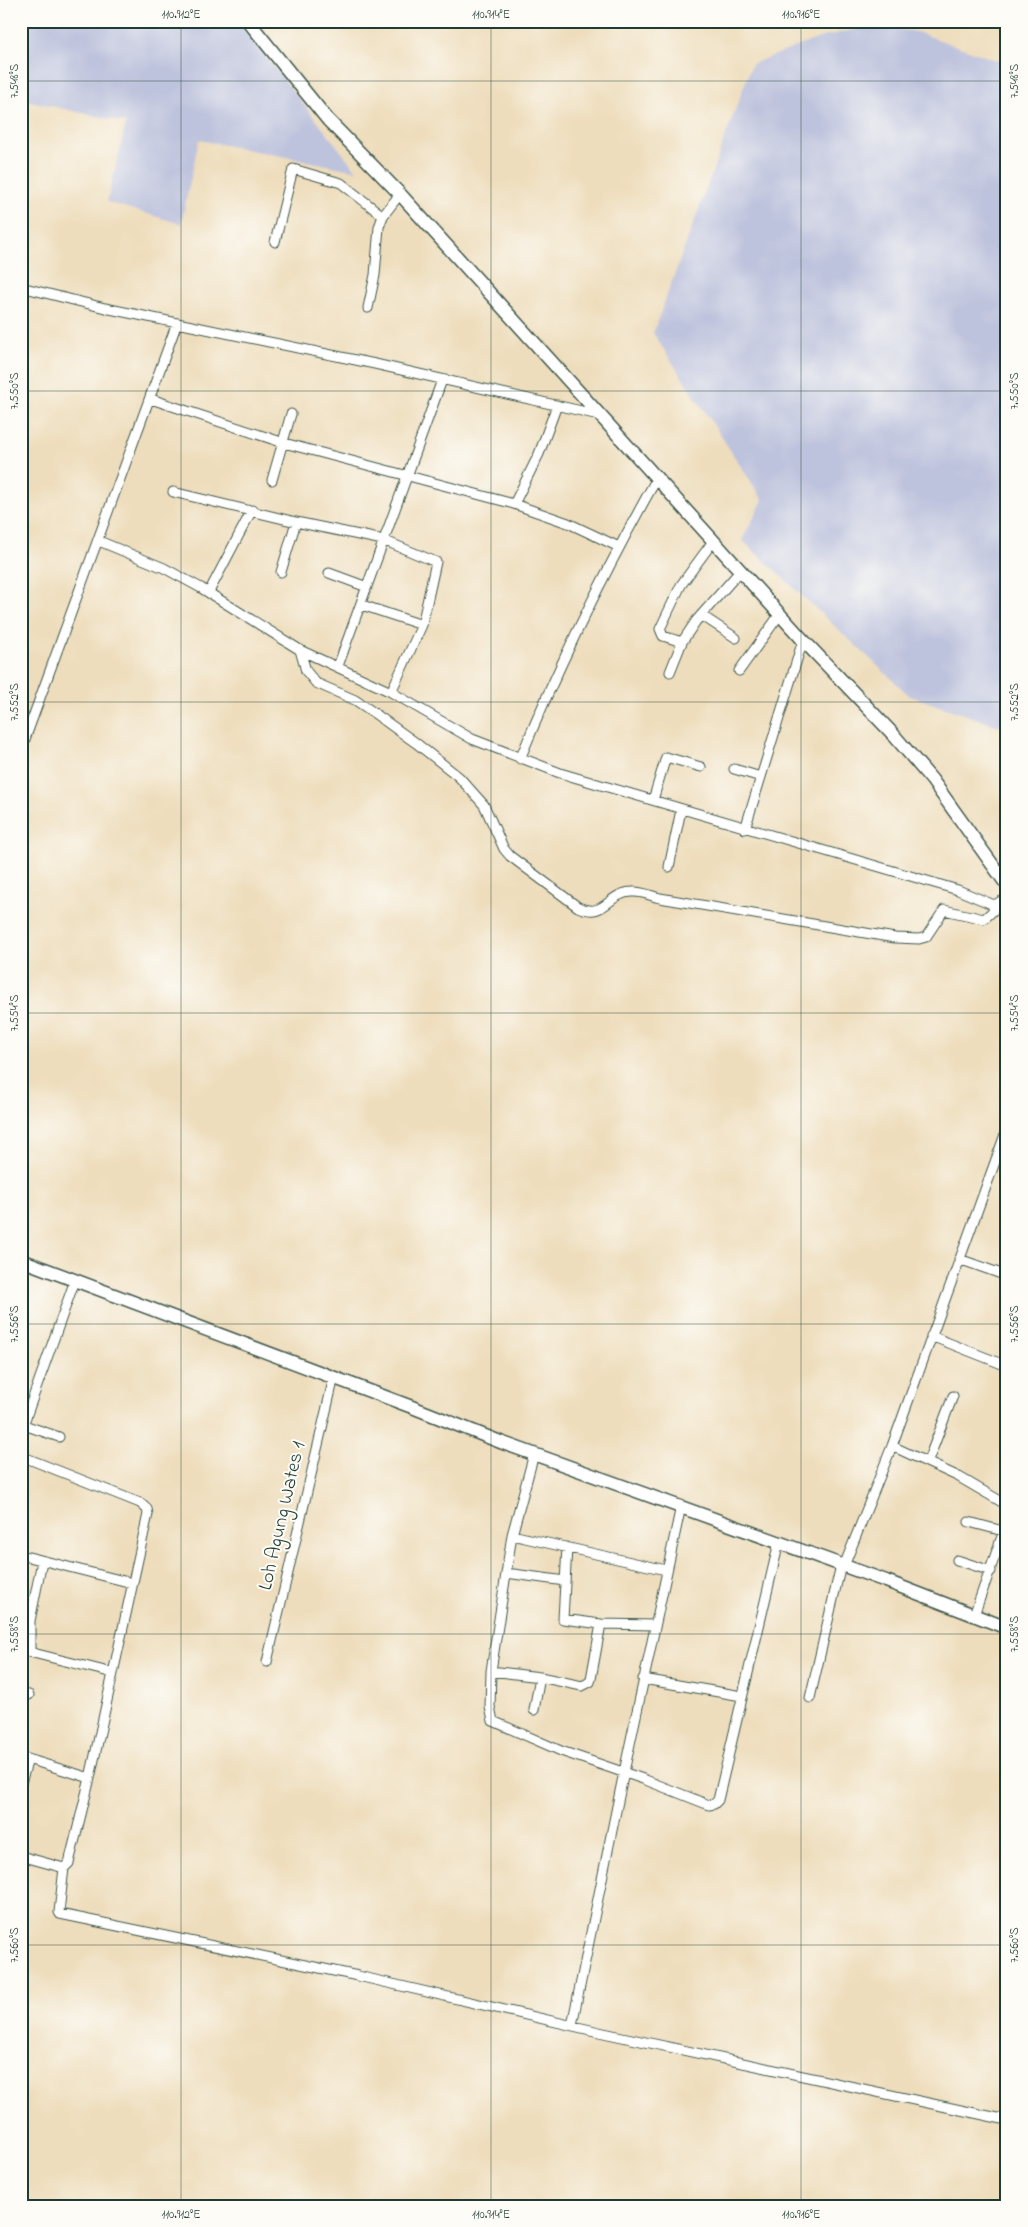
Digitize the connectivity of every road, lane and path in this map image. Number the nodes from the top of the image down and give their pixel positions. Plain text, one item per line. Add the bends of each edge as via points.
1 (248, 21) edge
2 (400, 194) junction
3 (383, 216) junction
4 (275, 242) dead end
5 (21, 287) edge
6 (368, 308) dead end
7 (177, 323) junction
8 (442, 380) junction
9 (151, 399) junction
10 (557, 405) junction
11 (291, 414) dead end
12 (601, 416) junction
13 (284, 443) junction
14 (409, 476) junction
15 (657, 478) junction
16 (272, 480) dead end
17 (173, 492) dead end
18 (514, 504) junction
19 (252, 510) junction
20 (296, 522) junction
21 (383, 540) junction
22 (714, 540) junction
23 (99, 541) junction
24 (618, 546) junction
25 (741, 570) junction
26 (281, 572) dead end
27 (329, 573) dead end
28 (367, 587) junction
29 (209, 592) junction
30 (362, 605) junction
31 (701, 614) junction
32 (780, 614) junction
33 (422, 625) junction
34 (736, 638) dead end
35 (803, 640) junction
36 (682, 642) junction
37 (300, 650) junction
38 (338, 666) junction
39 (739, 671) dead end
40 (670, 672) dead end
41 (391, 692) junction
42 (21, 750) edge
43 (520, 759) junction
44 (701, 767) dead end
45 (734, 769) dead end
46 (761, 777) junction
47 (652, 800) junction
48 (681, 810) junction
49 (745, 829) junction
50 (669, 867) dead end
51 (1007, 885) edge
52 (1007, 898) edge
53 (994, 905) junction
54 (1007, 1129) edge
55 (959, 1259) junction
56 (21, 1260) edge
57 (1007, 1276) edge
58 (75, 1280) junction
59 (931, 1336) junction
60 (1007, 1366) edge
61 (334, 1378) junction
62 (952, 1396) dead end
63 (25, 1407) edge
64 (22, 1428) edge
65 (59, 1437) dead end
66 (892, 1446) junction
67 (534, 1454) junction
68 (21, 1456) edge
69 (928, 1461) junction
70 (1007, 1505) edge
71 (681, 1506) junction
72 (969, 1522) dead end
73 (1005, 1526) edge
74 (512, 1534) junction
75 (779, 1542) junction
76 (567, 1548) junction
77 (21, 1555) edge
78 (957, 1560) dead end
79 (42, 1561) junction
80 (843, 1566) junction
81 (666, 1570) junction
82 (991, 1571) junction
83 (506, 1573) junction
84 (565, 1582) junction
85 (132, 1584) junction
86 (974, 1615) junction
87 (602, 1624) junction
88 (655, 1625) junction
89 (1007, 1628) edge
90 (25, 1651) edge
91 (267, 1662) dead end
92 (491, 1671) junction
93 (113, 1674) junction
94 (540, 1678) junction
95 (643, 1679) junction
96 (742, 1696) junction
97 (810, 1698) dead end
98 (534, 1710) dead end
99 (24, 1758) edge
100 (624, 1772) junction
101 (90, 1778) junction
102 (21, 1783) edge
103 (21, 1856) edge
104 (64, 1868) junction
105 (572, 2025) junction
106 (1007, 2120) edge

1 - 2 main road via 328,120
2 - 3 street
2 - 12 main road
3 - 4 street via 341,183 293,169
3 - 6 street
5 - 7 street
7 - 8 street
7 - 9 street
8 - 10 street
8 - 14 street
9 - 13 street
9 - 23 street
10 - 12 street
10 - 18 street
11 - 13 street
12 - 15 main road
13 - 14 street
13 - 16 street
14 - 18 street
14 - 21 street
15 - 22 main road
15 - 24 street
17 - 19 street
18 - 24 street via 568,523
19 - 20 street
19 - 29 street
20 - 21 street
20 - 26 street
21 - 28 street
21 - 33 street via 436,562
22 - 25 main road
22 - 36 street via 682,585 660,630 663,636
23 - 29 street via 164,568
23 - 42 street
24 - 43 street via 562,660
25 - 31 street
25 - 32 main road
27 - 28 street
28 - 30 street
29 - 37 street
30 - 33 street
30 - 38 street
31 - 34 street
31 - 36 street
32 - 35 main road
32 - 39 street
33 - 41 street
35 - 46 street
35 - 51 main road via 911,754
36 - 40 street
37 - 38 street
37 - 53 street via 306,671 316,683 367,708 460,777 484,805 510,856 586,910 599,910 618,895 640,892 660,898 919,940 929,935 944,910 984,919 993,911
38 - 41 street
41 - 43 street via 472,739
43 - 47 street
44 - 47 street via 666,757
45 - 46 street
46 - 49 street
47 - 48 street
48 - 49 street
48 - 50 street
49 - 53 street via 958,890
52 - 53 street
54 - 55 street
55 - 57 street
55 - 59 street
56 - 58 main road
58 - 61 main road
58 - 63 street
59 - 60 street
59 - 66 street
61 - 67 main road
61 - 91 street, Loh Agung Wates 1
62 - 69 street
63 - 64 street
64 - 65 street
66 - 69 street
66 - 80 street
67 - 71 main road
67 - 74 street
68 - 85 street via 144,1505 147,1520
69 - 70 street
71 - 75 main road
71 - 81 street
72 - 73 street
73 - 82 street
74 - 76 street
74 - 83 street
75 - 80 main road
75 - 96 street
76 - 81 street
76 - 84 street
77 - 79 street
78 - 82 street
79 - 85 street
79 - 90 street
80 - 86 main road
80 - 97 street
81 - 88 street
82 - 86 street
83 - 84 street
83 - 92 street
84 - 87 street via 563,1619
85 - 93 street
86 - 89 main road
87 - 88 street
87 - 94 street via 590,1682 582,1686
88 - 95 street
90 - 93 street
92 - 94 street
92 - 100 street via 493,1721 561,1752
93 - 101 street
94 - 98 street
95 - 96 street
95 - 100 street
96 - 100 street via 718,1800 714,1804 709,1805
99 - 101 street
99 - 102 street
100 - 105 street
101 - 104 street via 69,1863
103 - 104 street
104 - 105 street via 60,1914 358,1976
105 - 106 street

